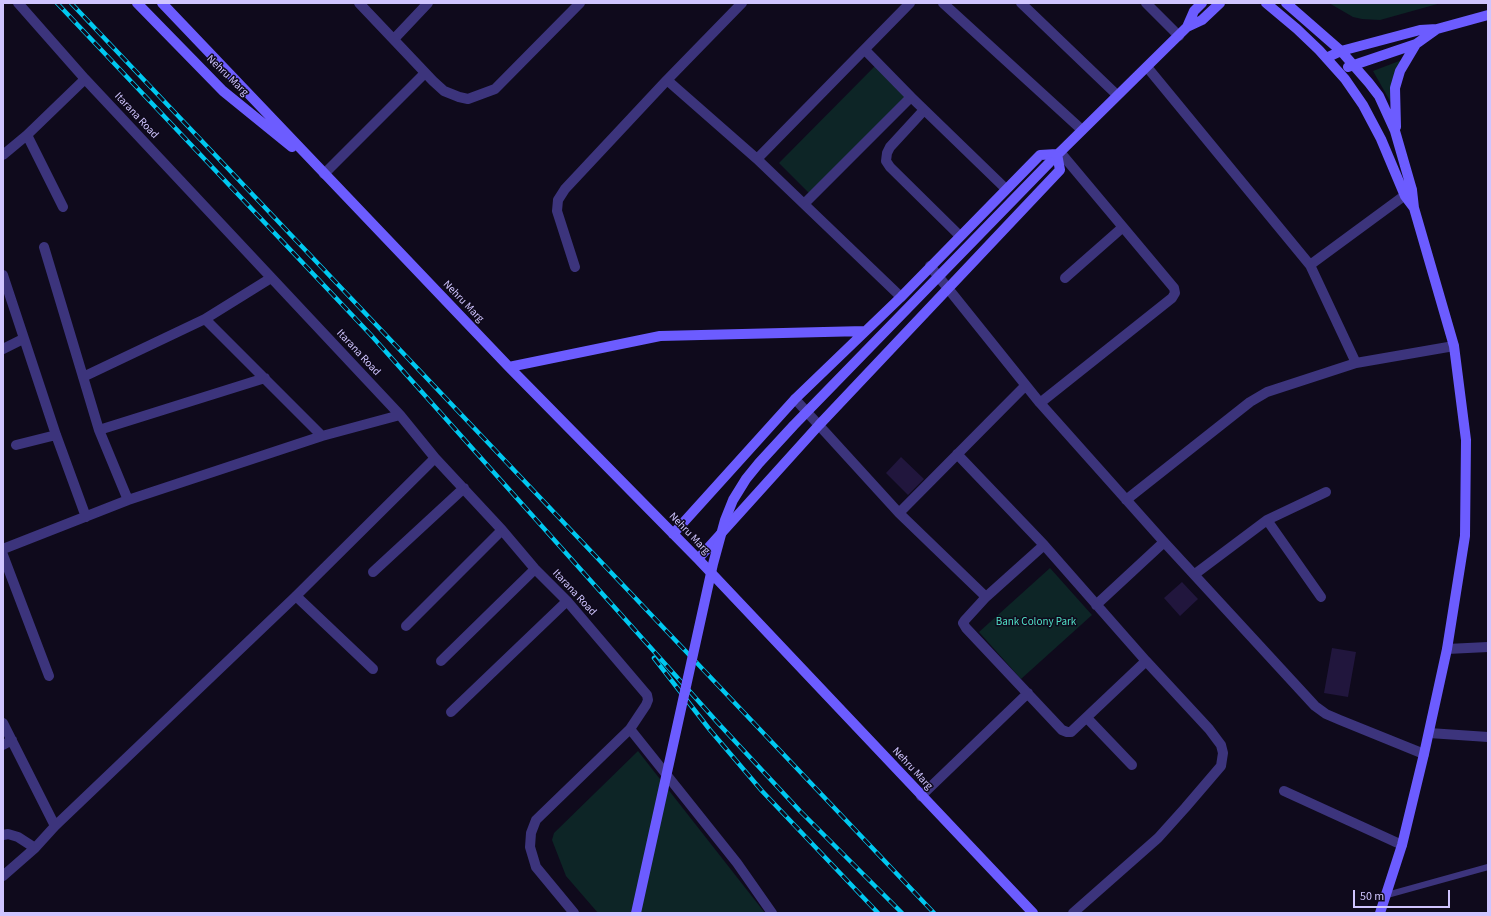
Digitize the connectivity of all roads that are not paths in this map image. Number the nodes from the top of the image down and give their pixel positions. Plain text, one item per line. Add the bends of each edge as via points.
1 (18, 3) edge
2 (137, 3) edge
3 (162, 3) edge
4 (359, 3) edge
5 (428, 3) edge
6 (580, 3) edge
7 (742, 3) edge
8 (910, 3) edge
9 (943, 3) edge
10 (1021, 3) edge
11 (1146, 3) edge
12 (1202, 3) edge
13 (1220, 3) edge
14 (1266, 3) edge
15 (1286, 3) edge
16 (1488, 14) edge
17 (1187, 27) junction
18 (1437, 29) junction
19 (1179, 36) junction
20 (394, 39) junction
21 (1416, 44) junction
22 (865, 50) junction
23 (1341, 52) junction
24 (1326, 58) junction
25 (1352, 65) junction
26 (1147, 67) junction
27 (1338, 72) junction
28 (425, 73) junction
29 (85, 79) junction
30 (667, 80) junction
31 (1117, 95) junction
32 (911, 98) junction
33 (924, 110) junction
34 (1082, 130) junction
35 (1395, 131) junction
36 (27, 135) junction
37 (1059, 153) junction
38 (3, 154) edge
39 (757, 159) junction
40 (324, 174) junction
41 (1006, 189) junction
42 (1409, 193) junction
43 (804, 204) junction
44 (63, 207) dead end
45 (1123, 227) junction
46 (960, 236) junction
47 (44, 247) dead end
48 (1310, 265) junction
49 (930, 266) junction
50 (575, 267) dead end
51 (3, 275) edge
52 (271, 278) junction
53 (1065, 278) dead end
54 (949, 289) junction
55 (901, 297) junction
56 (205, 319) junction
57 (865, 331) junction
58 (23, 339) junction
59 (1454, 346) junction
60 (3, 349) edge
61 (1356, 363) junction
62 (509, 367) junction
63 (83, 377) junction
64 (265, 378) junction
65 (1025, 386) junction
66 (795, 399) junction
67 (1040, 403) junction
68 (400, 415) junction
69 (819, 425) junction
70 (99, 430) junction
71 (56, 435) junction
72 (322, 436) junction
73 (16, 445) dead end
74 (957, 454) junction
75 (435, 458) junction
76 (464, 488) junction
77 (1326, 492) dead end
78 (128, 500) junction
79 (1126, 500) junction
80 (900, 513) junction
81 (86, 517) junction
82 (1267, 520) junction
83 (502, 530) junction
84 (673, 534) junction
85 (1164, 542) junction
86 (1044, 545) junction
87 (3, 549) edge
88 (3, 556) edge
89 (698, 559) junction
90 (535, 569) junction
91 (373, 572) dead end
92 (1195, 574) junction
93 (296, 596) junction
94 (986, 597) junction
95 (1321, 597) dead end
96 (567, 601) junction
97 (1096, 605) junction
98 (406, 626) dead end
99 (1488, 647) edge
100 (1446, 649) junction
101 (441, 661) dead end
102 (1146, 661) junction
103 (373, 669) dead end
104 (49, 676) dead end
105 (1028, 693) junction
106 (451, 712) dead end
107 (1087, 718) junction
108 (3, 723) edge
109 (630, 729) junction
110 (1429, 733) junction
111 (1488, 737) edge
112 (7, 742) edge
113 (1424, 754) junction
114 (1132, 765) dead end
115 (1284, 791) dead end
116 (921, 796) junction
117 (55, 826) junction
118 (3, 835) edge
119 (1402, 845) junction
120 (35, 848) junction
121 (1488, 867) edge
122 (3, 876) edge
123 (1386, 895) junction
124 (574, 913) edge
125 (636, 913) edge
126 (772, 913) edge
127 (1033, 913) edge
128 (1073, 913) edge
129 (1380, 913) edge

1 - 29 street, Itarana Road
2 - 40 street, Nehru Marg via 223,91
3 - 40 street, Nehru Marg
4 - 20 street
5 - 20 street
6 - 28 street via 495,88 468,99 444,91
7 - 30 street
8 - 22 street
9 - 34 street
10 - 31 street
11 - 19 street
12 - 17 street via 1194,11
13 - 17 street via 1202,20
14 - 24 street
15 - 23 street
16 - 18 street
17 - 19 street
18 - 21 street
18 - 23 street via 1420,30
19 - 26 street
20 - 28 street
21 - 25 street
21 - 35 street via 1400,71 1395,88
22 - 32 street
22 - 39 street
23 - 24 street
23 - 25 street
24 - 27 street
25 - 27 street
25 - 35 street via 1370,82
26 - 31 street
26 - 48 street
27 - 42 street via 1367,112
28 - 40 street
29 - 36 street
29 - 52 street, Itarana Road
30 - 39 street
30 - 50 street via 565,189 558,200 557,211
31 - 34 street
32 - 33 street
32 - 43 street
33 - 41 street
33 - 46 street via 890,146 886,153 886,161
34 - 37 street
35 - 42 street
36 - 38 street
36 - 44 street
37 - 41 street via 1040,155
37 - 45 street
37 - 54 street via 1060,170
37 - 125 street, bridge via 794,425 759,463 733,500 712,564
39 - 43 street
40 - 62 street, Nehru Marg
41 - 46 street
42 - 48 street
42 - 59 street
43 - 55 street
45 - 53 street
45 - 67 street via 1176,293
46 - 49 street
47 - 63 street
48 - 61 street
49 - 54 street
49 - 55 street
51 - 58 street
52 - 56 street
52 - 68 street, Itarana Road
54 - 65 street
54 - 69 street
55 - 57 street
56 - 63 street
56 - 64 street
57 - 62 street via 660,336
57 - 66 street
58 - 60 street
58 - 71 street
59 - 61 street
59 - 100 street via 1466,440 1465,536
61 - 79 street via 1267,392 1250,402
62 - 84 street, Nehru Marg
63 - 70 street
64 - 70 street
64 - 72 street
65 - 67 street
65 - 74 street
66 - 69 street
66 - 84 street
67 - 79 street
68 - 72 street
68 - 75 street, Itarana Road
69 - 80 street
69 - 89 street
70 - 78 street
71 - 73 street
71 - 81 street
72 - 78 street
74 - 80 street
74 - 86 street
75 - 76 street, Itarana Road
75 - 93 street
76 - 83 street, Itarana Road
76 - 91 street
77 - 82 street
78 - 81 street
79 - 85 street
80 - 94 street
81 - 87 street
82 - 92 street
82 - 95 street
83 - 90 street, Itarana Road
83 - 98 street
84 - 89 street, Nehru Marg
85 - 92 street
85 - 97 street
86 - 94 street
86 - 97 street
88 - 104 street
89 - 116 street, Nehru Marg
90 - 96 street, Itarana Road
90 - 101 street
92 - 113 street via 1315,706 1326,714
93 - 103 street
93 - 117 street
94 - 105 street via 963,623
96 - 106 street
96 - 109 street, Itarana Road via 647,695 646,706
97 - 102 street
99 - 100 street
100 - 110 street
102 - 107 street
102 - 128 street via 1221,745 1221,766 1158,838
105 - 107 street via 1062,730 1071,732
105 - 116 street
107 - 114 street
108 - 112 street
109 - 124 street, Itarana Road via 536,820 531,833 530,847 536,867
109 - 126 street via 737,864
110 - 111 street
110 - 113 street
112 - 117 street
113 - 119 street
115 - 119 street
116 - 127 street, Nehru Marg
117 - 120 street
118 - 120 street via 18,837
119 - 123 street
120 - 122 street
121 - 123 lane
123 - 129 street

